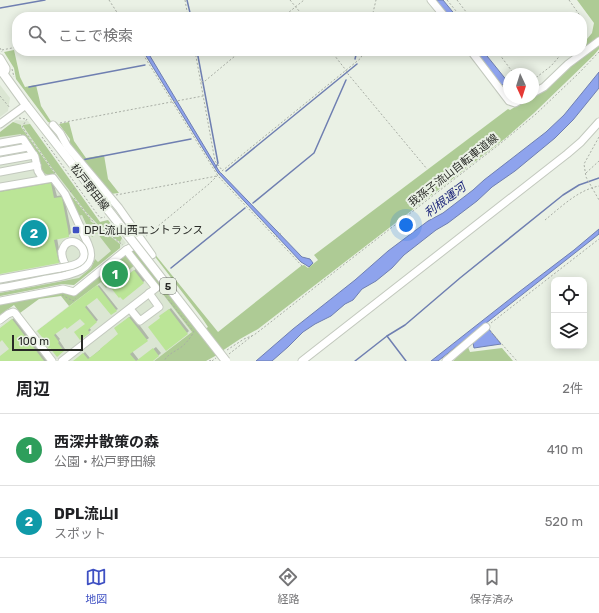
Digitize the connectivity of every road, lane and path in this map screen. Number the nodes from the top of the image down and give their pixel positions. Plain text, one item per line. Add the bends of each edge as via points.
1 (109, 0) edge
2 (185, 0) edge
3 (290, 0) edge
4 (304, 0) edge
5 (376, 0) edge
6 (432, 0) edge
7 (447, 0) edge
8 (457, 0) edge
9 (569, 0) edge
10 (295, 7) junction
11 (117, 12) edge
12 (187, 12) edge
13 (289, 12) edge
14 (300, 12) edge
15 (373, 12) edge
16 (441, 12) edge
17 (457, 12) edge
18 (466, 12) edge
19 (578, 12) edge
20 (599, 41) edge
21 (12, 49) edge
22 (587, 50) edge
23 (599, 52) edge
24 (2, 53) edge
25 (144, 56) edge
26 (196, 56) edge
27 (235, 56) edge
28 (335, 56) edge
29 (362, 56) edge
30 (475, 56) edge
31 (501, 56) edge
32 (560, 56) edge
33 (579, 56) edge
34 (510, 68) edge
35 (12, 69) dead end
36 (346, 71) junction
37 (2, 72) edge
38 (539, 75) edge
39 (15, 80) dead end
40 (200, 82) junction
41 (539, 90) edge
42 (503, 93) edge
43 (0, 96) edge
44 (203, 96) junction
45 (172, 102) junction
46 (26, 105) junction
47 (10, 108) dead end
48 (17, 118) dead end
49 (27, 119) junction
50 (30, 119) dead end
51 (599, 122) edge
52 (0, 124) edge
53 (53, 125) joint
54 (39, 133) dead end
55 (599, 137) edge
56 (0, 143) edge
57 (28, 147) junction
58 (0, 152) edge
59 (34, 155) junction
60 (0, 161) edge
61 (599, 161) edge
62 (37, 165) junction
63 (427, 169) dead end
64 (221, 171) junction
65 (0, 172) edge
66 (585, 173) junction
67 (56, 174) dead end
68 (218, 175) junction
69 (43, 179) junction
70 (77, 186) junction
71 (592, 186) junction
72 (599, 186) edge
73 (0, 187) edge
74 (69, 192) dead end
75 (73, 197) dead end
76 (110, 197) junction
77 (599, 200) edge
78 (108, 214) junction
79 (545, 220) dead end
80 (281, 233) dead end
81 (275, 237) junction
82 (599, 239) edge
83 (140, 240) junction
84 (125, 248) junction
85 (152, 255) dead end
86 (303, 267) dead end
87 (72, 274) junction
88 (0, 280) edge
89 (0, 288) edge
90 (158, 289) junction
91 (149, 293) junction
92 (0, 301) edge
93 (130, 309) junction
94 (0, 320) edge
95 (486, 327) junction
96 (254, 335) junction
97 (225, 351) dead end
98 (219, 355) dead end
99 (226, 359) edge
100 (212, 360) edge
101 (52, 361) edge
102 (62, 361) edge
103 (164, 361) edge
104 (209, 361) edge
105 (302, 361) edge
106 (446, 361) edge
107 (517, 361) edge

1 - 11 path
2 - 12 path
3 - 10 path
4 - 10 path
5 - 15 path
6 - 16 street
7 - 17 path
8 - 18 path
9 - 19 path
10 - 13 path
10 - 14 path
20 - 22 street
21 - 24 path
23 - 96 path, 我孫子流山自転車道線 via 536,114 501,143
24 - 37 street via 6,70
25 - 45 path
26 - 40 path
27 - 40 path via 205,81
28 - 36 path
29 - 36 path
30 - 42 street
31 - 34 path
32 - 38 path
33 - 41 street
35 - 39 path
36 - 63 path
36 - 64 path
37 - 46 main road, 松戸野田線 / 5
40 - 44 path
43 - 47 path
44 - 45 path
44 - 64 path via 215,162
45 - 53 path
45 - 68 path
46 - 52 street
46 - 78 main road, 松戸野田線 / 5
48 - 49 path
49 - 50 path
49 - 67 path via 22,126
51 - 105 street via 567,154
53 - 76 street via 67,146
54 - 70 path
55 - 66 path via 584,164
56 - 57 street via 23,139
57 - 58 street
57 - 59 street
59 - 60 street
59 - 62 street
61 - 66 path
62 - 65 street
62 - 69 street
64 - 68 path
66 - 71 path
68 - 76 path
68 - 81 path
68 - 83 path
69 - 73 street
69 - 87 street via 53,178 65,194 91,250 90,261
70 - 74 path
70 - 78 path via 100,218
71 - 72 path
71 - 77 path
71 - 79 path
75 - 84 path via 95,224
76 - 83 street
78 - 99 main road, 松戸野田線 / 5, bridge
80 - 81 path
81 - 86 path
82 - 95 path
83 - 84 street via 132,247
83 - 85 street
84 - 90 street
84 - 92 street via 74,292 63,289
87 - 88 street, bridge via 65,265 62,251 66,244 73,242 80,244 84,251 81,261 74,264
87 - 89 street
90 - 91 street
90 - 103 path via 194,332 187,342
91 - 93 street
91 - 93 street via 159,307 140,321
93 - 102 street
94 - 101 street via 15,313
95 - 106 street
95 - 107 path
96 - 97 path, 我孫子流山自転車道線
96 - 99 path
98 - 100 path
100 - 104 path

